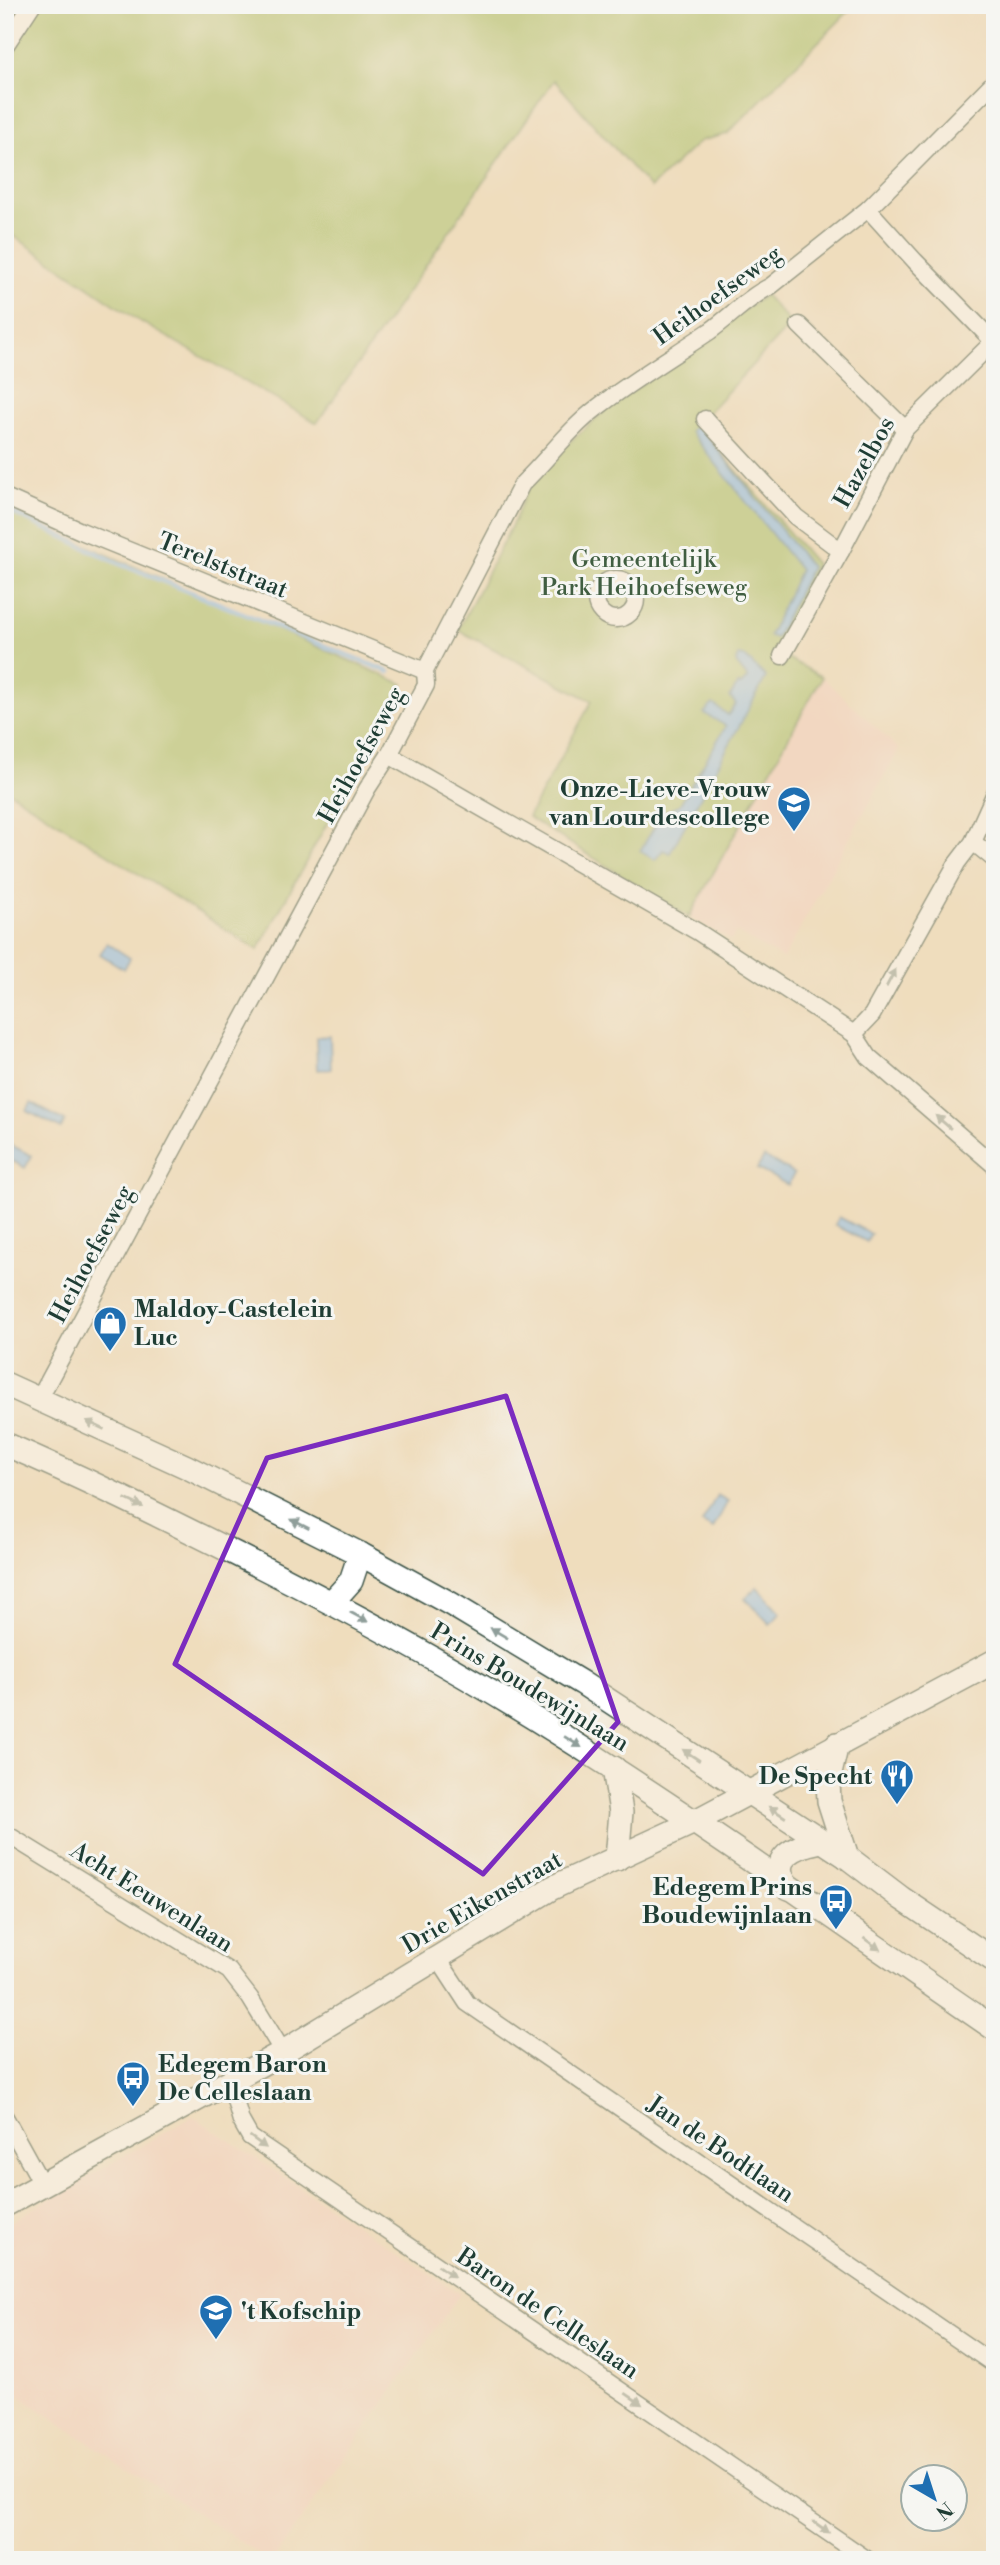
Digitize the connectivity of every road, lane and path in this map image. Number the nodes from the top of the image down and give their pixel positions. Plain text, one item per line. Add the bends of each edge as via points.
1 (32, 5) edge
2 (5, 46) edge
3 (995, 82) edge
4 (868, 209) junction
5 (799, 325) dead end
6 (994, 342) edge
7 (705, 419) dead end
8 (905, 429) junction
9 (5, 497) edge
10 (841, 551) junction
11 (782, 656) dead end
12 (425, 671) junction
13 (389, 755) junction
14 (995, 793) edge
15 (973, 842) junction
16 (995, 860) edge
17 (854, 1034) junction
18 (995, 1166) edge
19 (5, 1384) edge
20 (39, 1399) junction
21 (5, 1444) edge
22 (360, 1554) junction
23 (332, 1602) junction
24 (995, 1661) edge
25 (837, 1744) junction
26 (614, 1768) junction
27 (747, 1793) junction
28 (694, 1822) junction
29 (5, 1833) edge
30 (821, 1841) junction
31 (847, 1857) junction
32 (617, 1859) junction
33 (789, 1888) junction
34 (437, 1956) junction
35 (995, 1961) edge
36 (995, 2029) edge
37 (283, 2052) junction
38 (230, 2082) junction
39 (5, 2117) edge
40 (42, 2184) junction
41 (5, 2205) edge
42 (995, 2365) edge
43 (868, 2560) edge

1 - 2 street
3 - 4 street, Heihoefseweg
4 - 6 street
4 - 12 street, Heihoefseweg via 771,286 598,407 567,434 522,484
5 - 8 street
6 - 8 street, Hazelbos
7 - 10 street, Hazelbos via 796,517
8 - 10 street, Hazelbos
9 - 12 street, Terelststraat
10 - 11 street, Hazelbos
12 - 13 street, Heihoefseweg via 426,685
13 - 17 street via 675,918
13 - 20 street, Heihoefseweg
14 - 15 street
15 - 16 street
17 -> 15 street via 872,1015
18 -> 17 street via 869,1057
19 - 20 main road, Prins Boudewijnlaan
22 -> 20 main road, Prins Boudewijnlaan
21 -> 23 main road, Prins Boudewijnlaan
22 - 23 main road via 351,1581
27 -> 22 main road, Prins Boudewijnlaan via 582,1683
23 -> 26 main road, Prins Boudewijnlaan
24 - 25 main road, Drie Eikenstraat
25 - 27 main road, Drie Eikenstraat
25 - 31 main road via 828,1782 829,1801
26 - 28 main road, Prins Boudewijnlaan
26 - 32 main road via 621,1812
27 - 28 main road, Drie Eikenstraat
30 -> 27 main road, Prins Boudewijnlaan
28 - 32 main road, Drie Eikenstraat
28 - 33 main road, Prins Boudewijnlaan
29 - 37 street, Acht Eeuwenlaan via 229,1971
30 - 31 main road, Prins Boudewijnlaan
30 - 33 main road via 793,1848 785,1857 782,1879
31 - 35 main road, Prins Boudewijnlaan
32 - 34 main road, Drie Eikenstraat via 552,1888
33 -> 36 main road, Prins Boudewijnlaan
34 - 37 main road, Drie Eikenstraat
34 - 42 street, Jan de Bodtlaan via 467,2003
37 - 38 main road, Drie Eikenstraat
38 - 40 main road, Drie Eikenstraat
38 -> 43 street, Baron de Celleslaan via 250,2137
39 - 40 street
40 - 41 main road, Drie Eikenstraat

